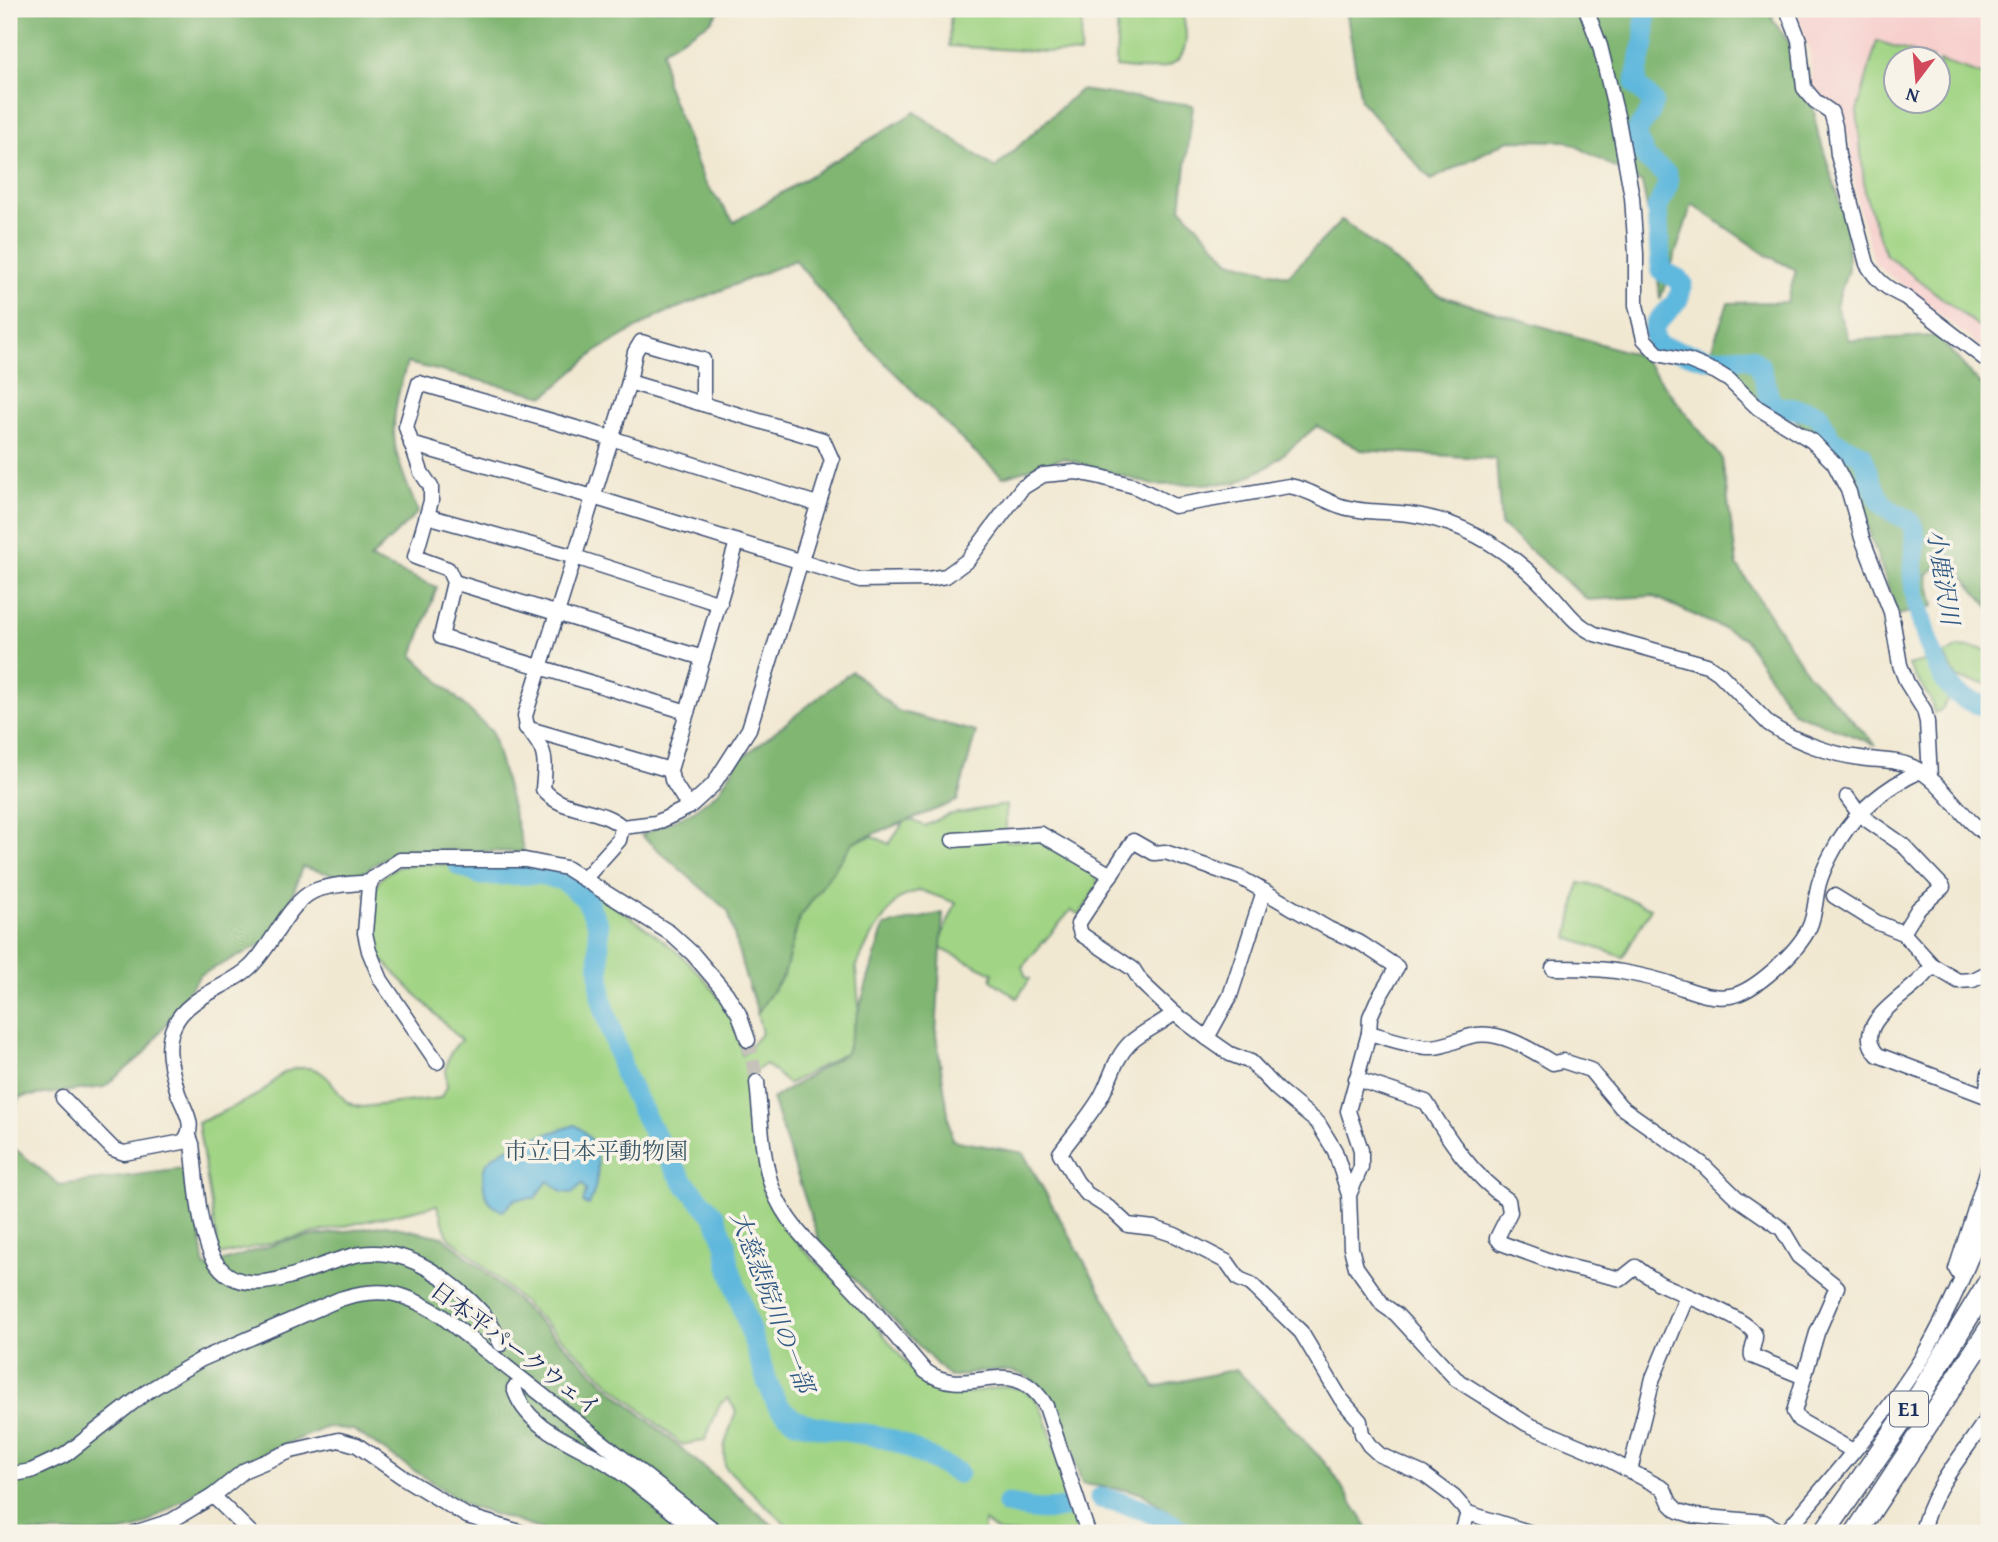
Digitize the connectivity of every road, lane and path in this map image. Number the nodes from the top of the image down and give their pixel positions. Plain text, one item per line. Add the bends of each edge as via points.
1 (1586, 9) edge
2 (1787, 9) edge
3 (1989, 362) edge
4 (629, 382) junction
5 (703, 404) junction
6 (611, 438) junction
7 (411, 444) junction
8 (593, 497) junction
9 (817, 504) junction
10 (427, 516) junction
11 (737, 542) junction
12 (575, 557) junction
13 (800, 562) junction
14 (454, 582) junction
15 (720, 604) junction
16 (557, 612) junction
17 (703, 658) junction
18 (540, 668) junction
19 (687, 712) junction
20 (526, 728) junction
21 (670, 770) junction
22 (1925, 774) junction
23 (1847, 797) dead end
24 (689, 807) junction
25 (1860, 815) junction
26 (622, 827) junction
27 (1989, 836) edge
28 (953, 840) dead end
29 (1111, 875) junction
30 (584, 878) junction
31 (372, 882) junction
32 (1264, 891) junction
33 (1834, 896) dead end
34 (1903, 933) junction
35 (1933, 966) junction
36 (1553, 968) dead end
37 (1989, 972) edge
38 (1174, 1013) junction
39 (1369, 1033) junction
40 (1207, 1038) junction
41 (748, 1040) tunnel mouth
42 (437, 1062) dead end
43 (1989, 1073) edge
44 (1356, 1079) junction
45 (757, 1082) tunnel mouth
46 (63, 1098) dead end
47 (1988, 1098) edge
48 (189, 1136) junction
49 (1989, 1166) edge
50 (1349, 1195) junction
51 (1989, 1214) edge
52 (1962, 1278) junction
53 (1989, 1282) edge
54 (1687, 1296) junction
55 (1989, 1330) edge
56 (501, 1344) dead end
57 (1804, 1377) junction
58 (514, 1388) dead end
59 (1988, 1421) edge
60 (1853, 1451) junction
61 (1630, 1471) junction
62 (9, 1475) edge
63 (213, 1496) junction
64 (1468, 1513) junction
65 (134, 1533) edge
66 (251, 1533) edge
67 (523, 1533) edge
68 (700, 1533) edge
69 (718, 1533) edge
70 (1088, 1533) edge
71 (1462, 1533) edge
72 (1532, 1533) edge
73 (1785, 1533) edge
74 (1824, 1533) edge
75 (1856, 1533) edge
76 (1922, 1533) edge

1 - 22 street via 1600,46 1632,197 1636,305 1644,339 1658,354 1689,361 1729,380 1758,408 1812,441 1834,463 1849,492 1891,612 1900,665 1924,710
2 - 3 street via 1799,40 1804,88 1830,112 1835,126 1838,155 1867,264 1876,279
4 - 5 street
4 - 5 street via 641,342 703,360
4 - 6 street
5 - 9 street via 823,440 832,460
6 - 7 street via 419,383 406,427
6 - 8 street
6 - 9 street
7 - 8 street
7 - 10 street via 431,487
8 - 11 street
8 - 12 street
9 - 13 street
10 - 12 street
10 - 14 street via 415,557 449,569
11 - 13 street
11 - 15 street
12 - 15 street
12 - 16 street
13 - 22 street via 860,580 946,576 968,560 1022,488 1043,475 1076,472 1101,477 1134,485 1174,506 1277,487 1301,487 1346,508 1412,514 1468,530 1517,562 1579,626 1713,668 1780,731 1835,752 1895,762
13 - 24 street via 749,729 713,785
14 - 16 street
14 - 18 street via 441,637
15 - 17 street
16 - 17 street
16 - 18 street
17 - 19 street
18 - 19 street
18 - 20 street via 525,716
19 - 21 street
20 - 21 street
20 - 26 street via 541,748 543,789 551,800 612,818
21 - 24 street
22 - 25 street via 1896,782
22 - 27 street via 1969,822
23 - 25 street
24 - 26 street via 656,823
25 - 34 street via 1903,845 1943,887 1918,909
25 - 36 street via 1823,871 1808,931 1794,950 1745,992 1713,997 1623,972
26 - 30 street via 620,840
28 - 29 street via 1041,834
29 - 32 street via 1133,841 1154,853 1165,852 1241,878
29 - 38 street via 1079,924 1081,934 1133,969
30 - 31 street via 566,868 526,860 400,860
30 - 41 street via 670,933 693,954 726,993
31 - 42 street via 365,933 369,951 381,980
31 - 48 street via 314,891 299,902 248,970 186,1009 174,1024 170,1061 188,1111
32 - 39 street via 1397,967 1370,1017
32 - 40 street via 1230,996
33 - 34 street
34 - 35 street
35 - 37 street via 1966,982
35 - 47 street via 1886,1008 1871,1029 1874,1051
38 - 40 street
38 - 64 street via 1128,1045 1112,1067 1100,1099 1060,1153 1077,1182 1128,1225 1175,1235 1227,1262 1239,1279 1251,1284 1301,1332 1341,1399 1360,1421 1369,1445 1380,1455 1423,1474
39 - 44 street
39 - 57 street via 1429,1047 1492,1034 1553,1063 1563,1061 1590,1070 1621,1107 1782,1229 1798,1256 1837,1287
40 - 50 street via 1251,1062 1318,1124 1335,1151
43 - 47 street
44 - 50 street via 1348,1111 1361,1150 1361,1167
44 - 54 street via 1426,1102 1443,1131 1492,1190 1508,1200 1510,1212 1497,1238 1501,1243 1558,1264 1621,1279 1636,1268
45 - 70 street via 766,1166 793,1227 935,1378 967,1382 1005,1376 1036,1390 1046,1405
46 - 48 street via 113,1149 124,1153 183,1142
48 - 56 street via 205,1238 222,1270 233,1278 274,1282 361,1254 388,1254 416,1262 444,1279 487,1317
49 - 52 street via 1956,1269
50 - 61 street via 1356,1267 1383,1306 1396,1314 1456,1379 1527,1423
51 - 52 street
52 - 60 street via 1926,1350
53 - 74 highway, E1 via 1921,1393
54 - 57 street via 1724,1311 1754,1332 1752,1356
54 - 61 street via 1653,1378
55 - 75 highway, E1
57 - 60 street via 1794,1412 1799,1420
58 - 68 street via 524,1411 542,1427 610,1465
59 - 76 street via 1932,1502
60 - 73 street
61 - 73 street via 1664,1489 1678,1511 1764,1522
62 - 69 street, 日本平パークウェイ via 31,1471 65,1455 145,1393 202,1359 328,1304 378,1291 410,1298 439,1314
63 - 65 street via 172,1521
63 - 66 street
63 - 67 street via 245,1470 291,1451 338,1440 357,1445 467,1516
64 - 71 street
64 - 72 street

